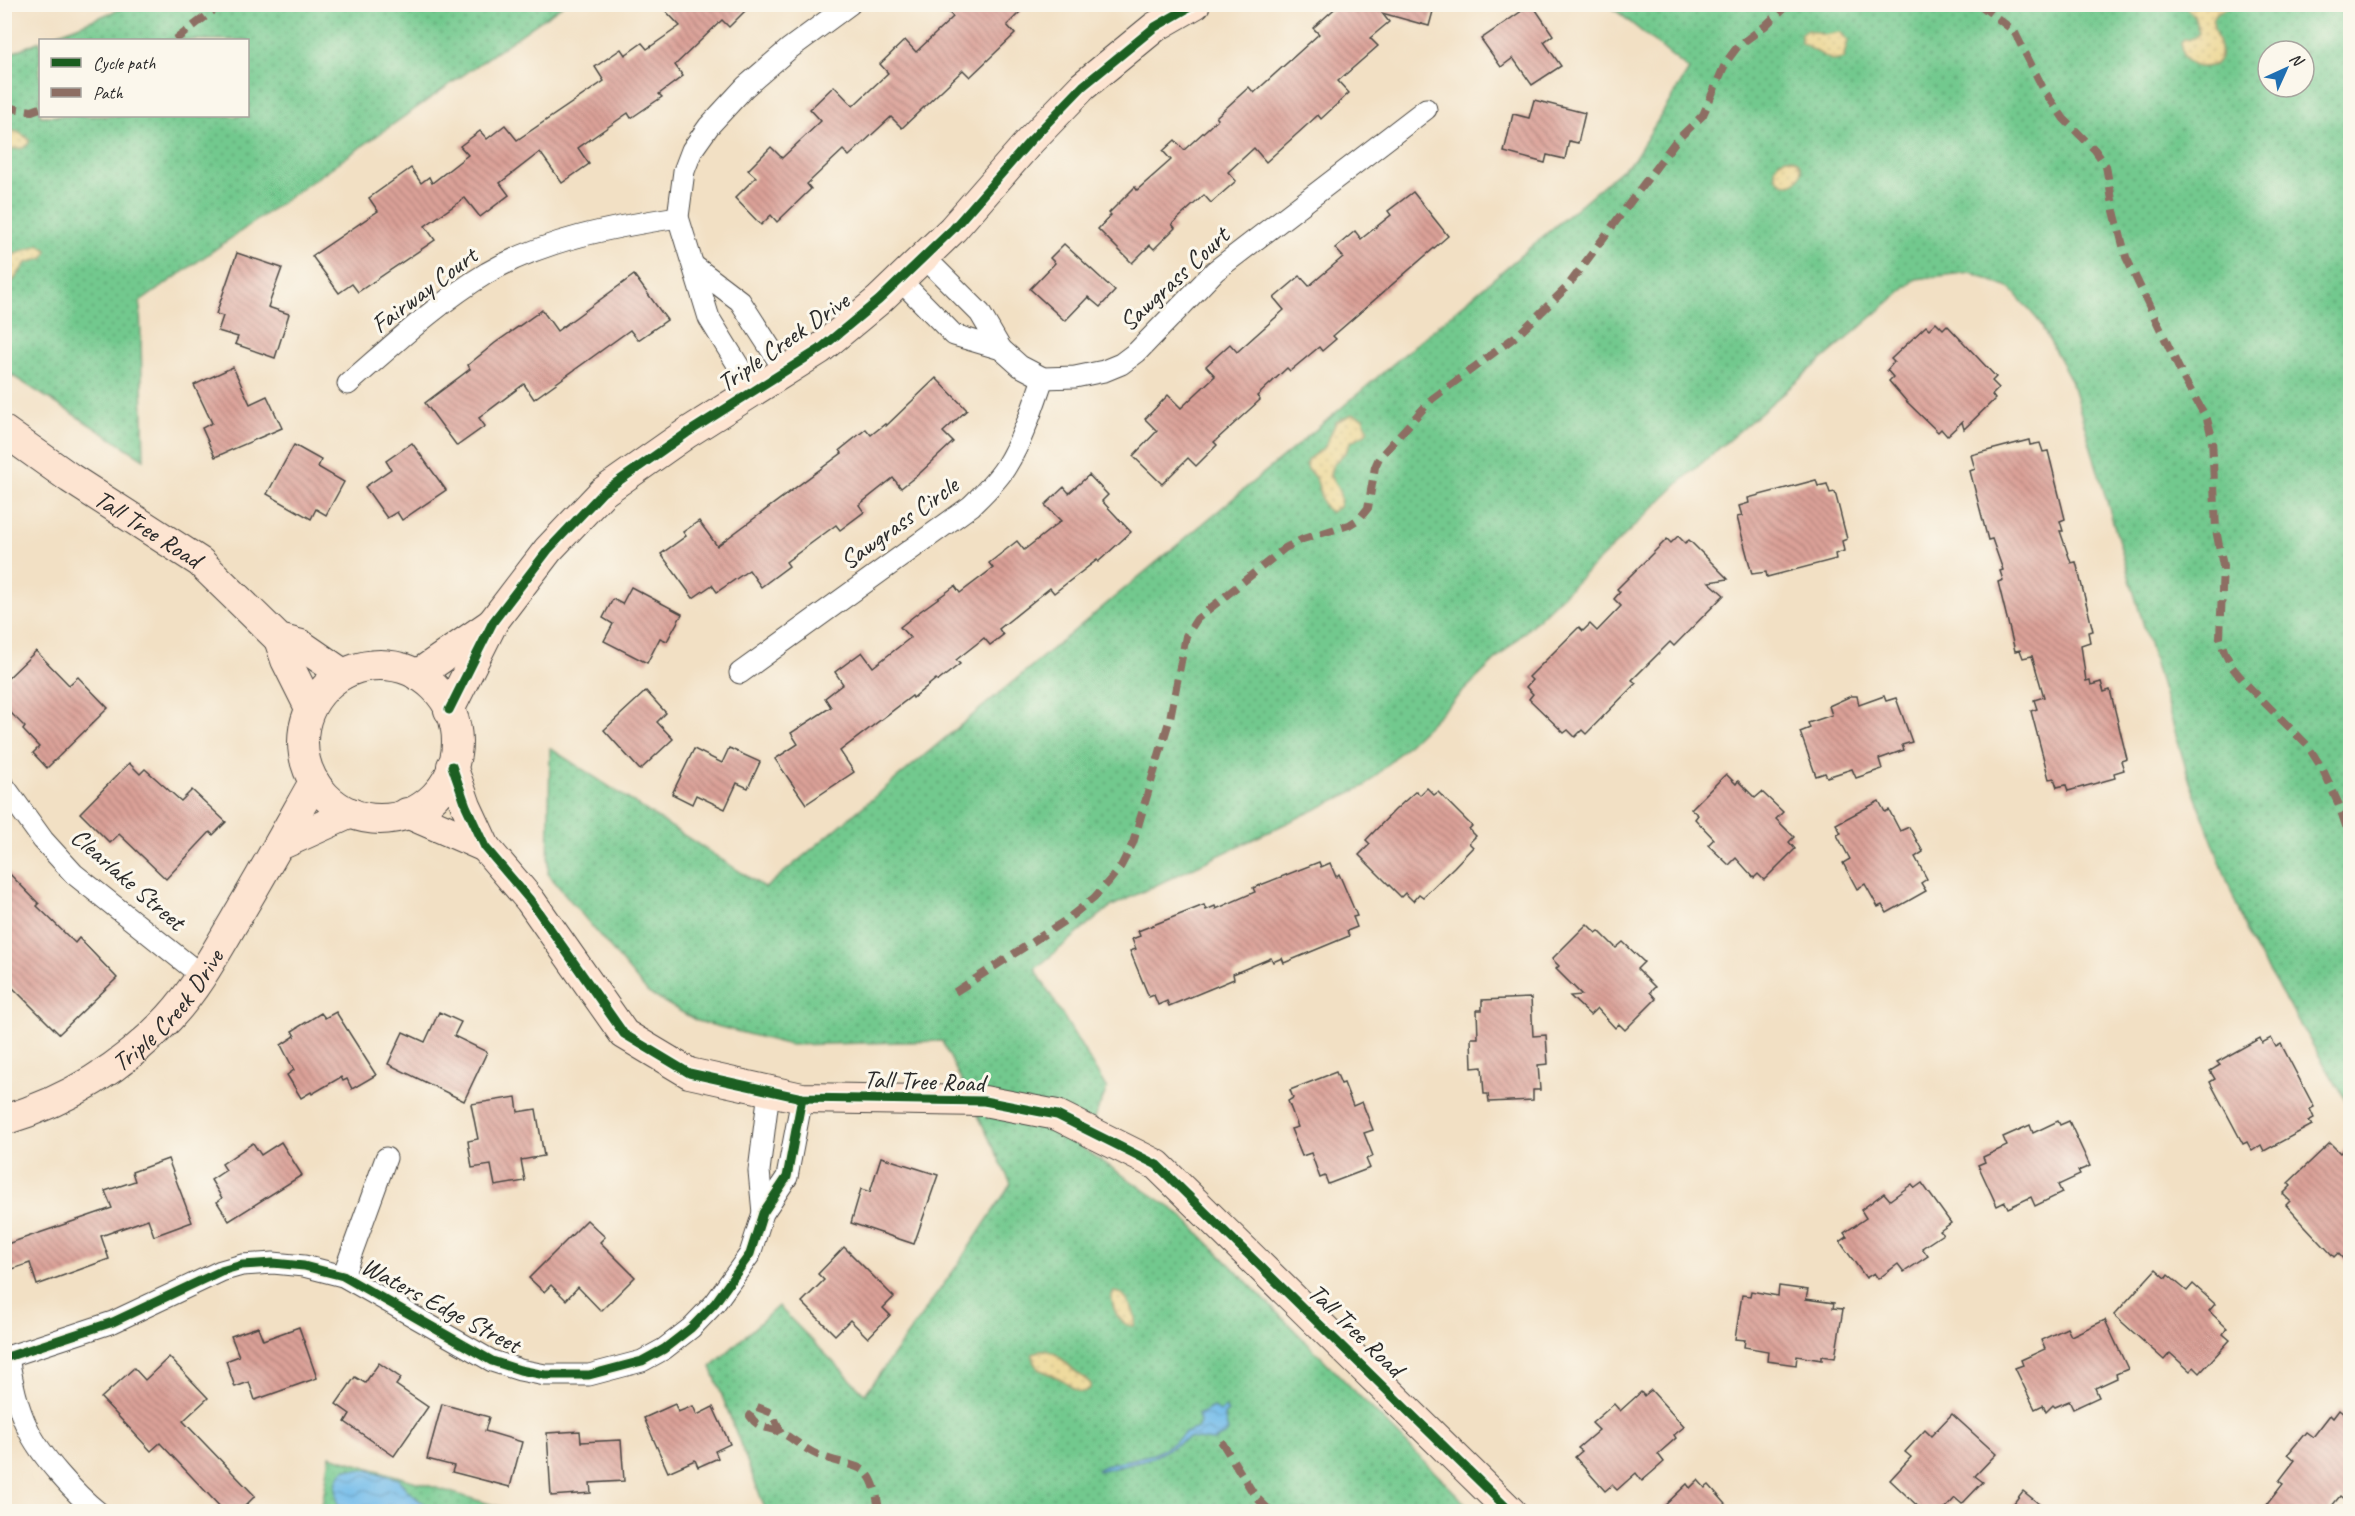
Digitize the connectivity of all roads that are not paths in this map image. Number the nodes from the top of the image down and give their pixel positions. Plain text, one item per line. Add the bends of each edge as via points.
1 (850, 4) edge
2 (1196, 4) edge
3 (1426, 109) dead end
4 (678, 217) junction
5 (924, 257) junction
6 (694, 266) junction
7 (900, 280) junction
8 (1001, 349) junction
9 (785, 371) junction
10 (1043, 378) junction
11 (348, 384) dead end
12 (754, 391) junction
13 (4, 431) edge
14 (493, 622) junction
15 (279, 639) junction
16 (740, 673) dead end
17 (343, 674) junction
18 (417, 675) junction
19 (310, 708) junction
20 (449, 710) junction
21 (452, 766) junction
22 (314, 782) junction
23 (4, 786) edge
24 (351, 813) junction
25 (407, 813) junction
26 (279, 845) junction
27 (484, 847) junction
28 (202, 976) junction
29 (769, 1091) junction
30 (802, 1098) junction
31 (4, 1120) edge
32 (386, 1158) dead end
33 (764, 1213) junction
34 (343, 1276) junction
35 (6, 1357) edge
36 (98, 1512) edge
37 (1511, 1512) edge

1 - 4 street via 769,66 709,126 692,150 684,171
2 - 5 street, Triple Creek Drive via 1155,27 1083,86
3 - 10 street, Sawgrass Court via 1215,271 1121,364 1075,377
4 - 6 street
4 - 11 street, Fairway Court via 617,226 552,244 488,273 431,313
5 - 7 street, Triple Creek Drive
5 - 8 street via 980,313
6 - 9 street via 740,301
6 - 12 street via 709,318
7 - 8 street via 954,335
7 - 9 street, Triple Creek Drive via 820,349
8 - 10 street via 1020,366
9 - 12 street, Triple Creek Drive
10 - 16 street, Sawgrass Circle via 1006,467 990,488 971,506
12 - 14 street, Triple Creek Drive via 603,492 548,550
13 - 15 street, Tall Tree Road via 200,562
14 - 18 street, Triple Creek Drive
14 - 20 street, Triple Creek Drive
15 - 17 street, Tall Tree Road via 301,645
15 - 19 street, Tall Tree Road
17 - 18 street via 380,665
17 - 19 street via 321,692
18 - 20 street via 433,686
19 - 22 street via 303,746
20 - 21 street via 456,738
21 - 25 street via 432,798
21 - 27 street, Tall Tree Road
22 - 24 street via 334,803
22 - 26 street, Triple Creek Drive
23 - 28 street, Clearlake Street via 43,840 74,874
24 - 25 street via 379,819
24 - 26 street
25 - 27 street, Tall Tree Road
26 - 28 street, Triple Creek Drive
27 - 29 street, Tall Tree Road via 530,900 624,1034 689,1073
28 - 31 street, Triple Creek Drive via 169,1018 129,1054 85,1086 34,1111
29 - 30 street, Tall Tree Road
29 - 33 street via 759,1171
30 - 33 street via 787,1177
30 - 37 street, Tall Tree Road via 984,1101 1057,1115 1156,1165
32 - 34 street
33 - 34 street, Waters Edge Street via 750,1254 715,1303 691,1328 642,1361 589,1375 545,1375 492,1360
34 - 35 street, Waters Edge Street via 304,1266 242,1265 113,1322
35 - 36 street via 27,1429 44,1454

